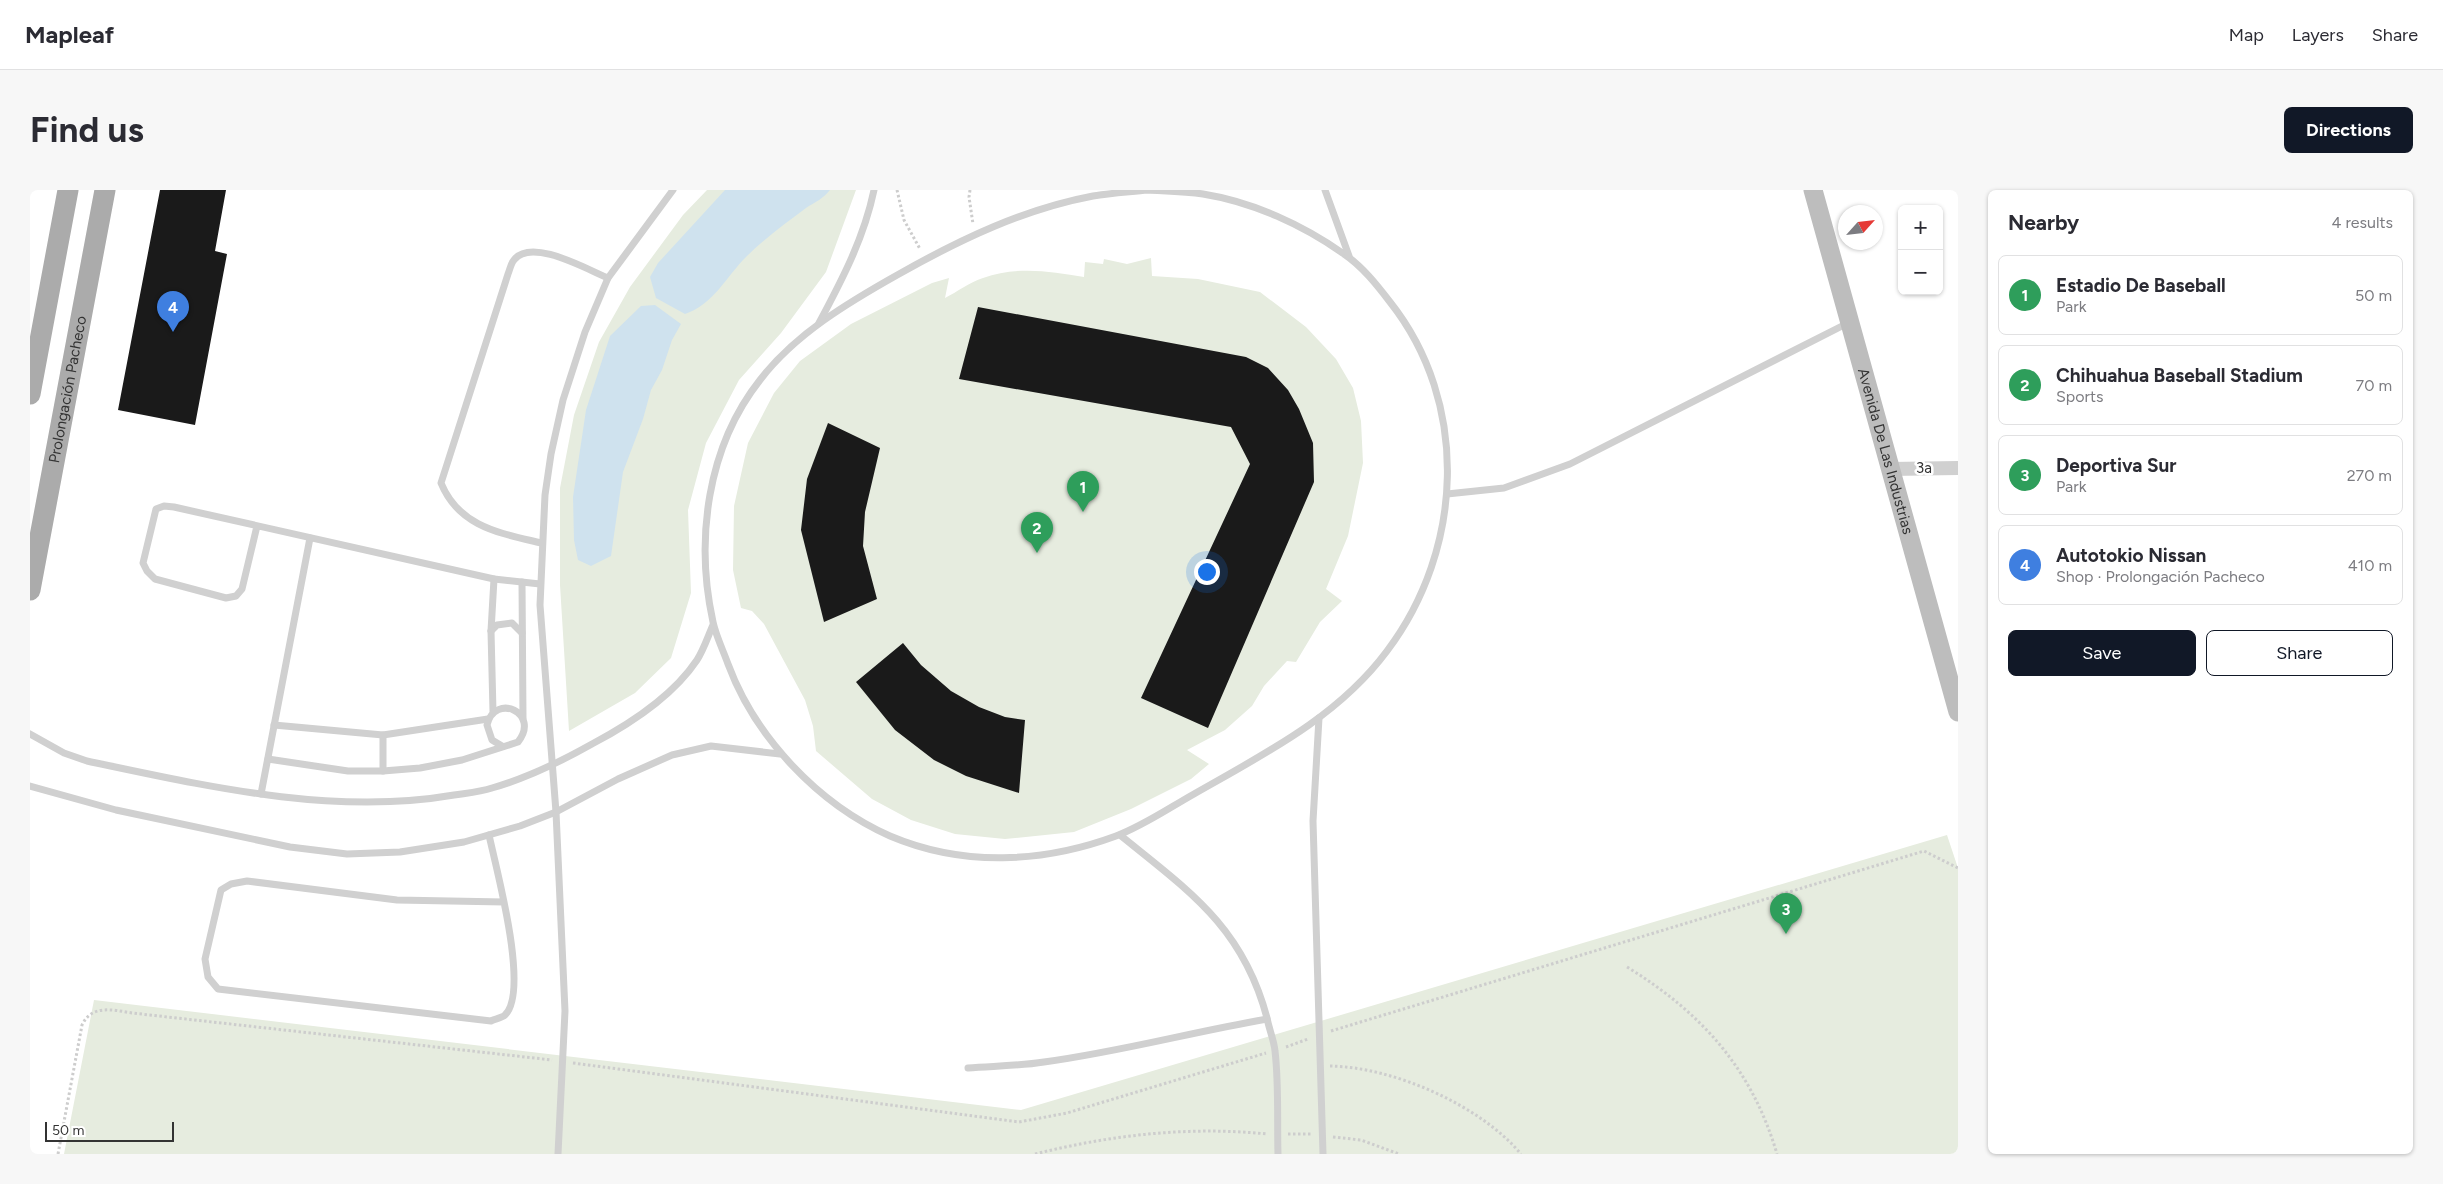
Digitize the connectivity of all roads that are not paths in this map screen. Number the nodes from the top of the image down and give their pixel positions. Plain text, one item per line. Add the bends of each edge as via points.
1 (68, 190) edge
2 (105, 190) edge
3 (673, 190) edge
4 (874, 190) edge
5 (1325, 190) edge
6 (1813, 190) edge
7 (1349, 257) junction
8 (608, 278) junction
9 (1849, 322) junction
10 (818, 325) junction
11 (33, 360) edge
12 (30, 394) edge
13 (1890, 468) junction
14 (1958, 468) edge
15 (1447, 494) junction
16 (257, 526) junction
17 (310, 538) junction
18 (541, 542) junction
19 (494, 579) junction
20 (522, 582) junction
21 (540, 584) junction
22 (30, 590) edge
23 (714, 625) junction
24 (491, 631) junction
25 (522, 633) junction
26 (493, 712) junction
27 (1958, 712) edge
28 (523, 718) junction
29 (1319, 718) junction
30 (488, 719) junction
31 (274, 725) junction
32 (30, 734) edge
33 (383, 735) junction
34 (502, 746) junction
35 (780, 754) junction
36 (268, 759) junction
37 (552, 766) junction
38 (383, 771) junction
39 (30, 786) edge
40 (261, 794) junction
41 (556, 812) junction
42 (489, 835) junction
43 (1120, 835) junction
44 (504, 902) junction
45 (1267, 1019) junction
46 (968, 1068) dead end
47 (558, 1154) edge
48 (1278, 1154) edge
49 (1323, 1154) edge

1 - 11 main road
2 - 22 main road, Prolongación Pacheco
3 - 8 lane
4 - 10 lane via 864,230
5 - 7 lane
6 - 9 main road, Avenida De Las Industrias
7 - 10 lane via 1303,229 1253,206 1204,194 1148,190 1096,196 1047,207 993,225 874,288
7 - 15 lane via 1400,315 1423,354 1437,391 1446,434
8 - 18 lane via 585,332 563,400 550,462
8 - 18 lane via 542,251 528,251 515,258 441,483 466,519 499,533
9 - 13 main road, Avenida De Las Industrias
9 - 15 lane via 1570,464 1504,488
10 - 23 lane via 785,352 760,380 738,413 719,456 710,491 706,532 706,572
11 - 12 main road
13 - 14 street, 3a
13 - 27 main road, Avenida De Las Industrias
15 - 29 lane via 1431,573 1411,616 1386,653 1353,690
16 - 16 lane via 164,506 156,509 143,563 155,578 226,598 236,596 242,589
16 - 17 lane
17 - 19 lane
17 - 31 lane
18 - 21 lane
19 - 20 lane
19 - 24 lane
20 - 21 lane
20 - 25 lane
21 - 37 lane
23 - 35 lane via 733,679 753,718
23 - 37 lane via 698,659 677,684 611,734
24 - 25 lane via 497,625 512,623
24 - 26 lane
25 - 28 lane
26 - 28 lane via 510,708
26 - 30 lane
28 - 34 lane via 524,735 518,742
29 - 43 lane via 1261,756
29 - 49 lane via 1313,821
30 - 33 lane
30 - 34 lane via 488,736
31 - 33 lane
31 - 36 lane
32 - 40 lane via 64,753 87,761
33 - 38 lane
34 - 38 lane via 462,760
35 - 41 lane via 711,746 672,754
35 - 43 lane via 850,814 886,834 958,856 1004,859 1052,854
36 - 38 lane via 348,771
36 - 40 lane
37 - 40 lane via 491,788 424,800 362,803
37 - 41 lane
39 - 42 lane via 126,812 290,847 347,854 400,852
41 - 42 lane
41 - 47 lane via 565,1011
42 - 44 lane
43 - 45 lane via 1193,894 1227,930 1249,965
44 - 44 lane via 514,950 513,1000 504,1015 490,1021 218,989 208,977 205,959 221,890 231,884 247,881 397,900
45 - 46 lane via 1182,1034 1104,1053 1042,1063
45 - 48 lane via 1275,1051

